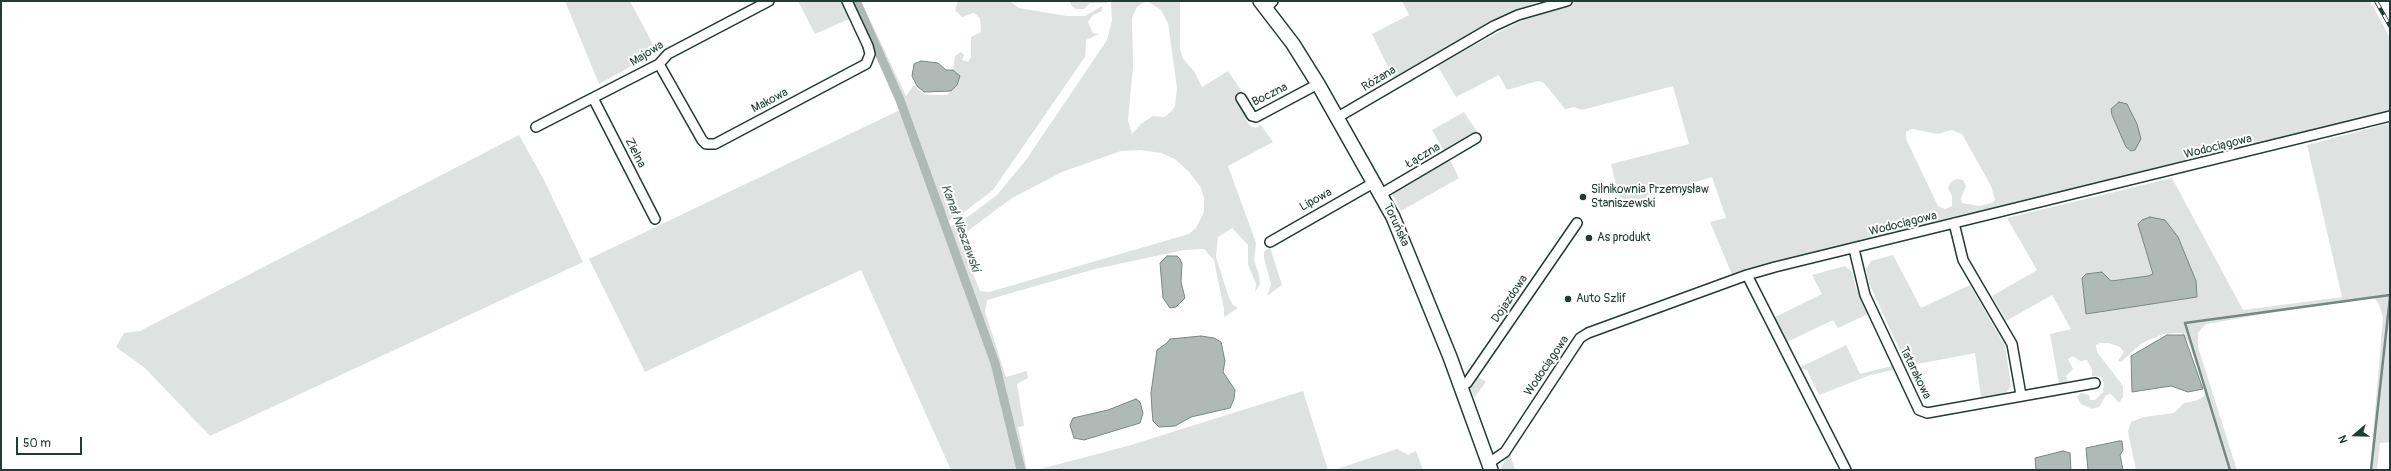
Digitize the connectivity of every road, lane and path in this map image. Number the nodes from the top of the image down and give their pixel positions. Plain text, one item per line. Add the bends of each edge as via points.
1 (769, 1) edge
2 (847, 1) edge
3 (1566, 1) edge
4 (1266, 4) edge
5 (659, 64) junction
6 (1318, 84) junction
7 (593, 98) junction
8 (1241, 98) dead end
9 (2390, 116) edge
10 (1338, 117) junction
11 (536, 127) dead end
12 (1476, 138) dead end
13 (1375, 182) junction
14 (1381, 194) junction
15 (655, 219) dead end
16 (1577, 223) dead end
17 (1954, 224) junction
18 (1270, 242) dead end
19 (1854, 249) junction
20 (1747, 275) junction
21 (2095, 383) dead end
22 (1462, 386) junction
23 (2021, 395) junction
24 (1490, 466) edge
25 (1846, 470) edge

1 - 5 street, Majowa via 668,54
2 - 5 street, Makowa via 868,46 870,54 866,64 716,144 706,144 702,140
3 - 10 street, Różana via 1518,15
4 - 6 main road, Toruńska
5 - 7 street, Majowa
6 - 8 street, Boczna via 1256,117 1252,116
6 - 10 main road, Toruńska
7 - 11 street, Majowa
7 - 15 street, Zielna
9 - 17 street, Wodociągowa
10 - 13 main road, Toruńska
12 - 14 street, Łączna
13 - 14 main road, Toruńska
13 - 18 street, Lipowa
14 - 22 main road, Toruńska via 1411,257
16 - 22 street, Dojazdowa via 1467,384
17 - 19 street, Wodociągowa
17 - 23 street via 1963,260 2012,344
19 - 20 street, Wodociągowa
19 - 23 street, Tatarakowa via 1865,295 1919,410 1927,413
20 - 24 street, Wodociągowa via 1580,338 1505,452
20 - 25 street
21 - 23 street, Tatarakowa
22 - 24 main road, Toruńska

